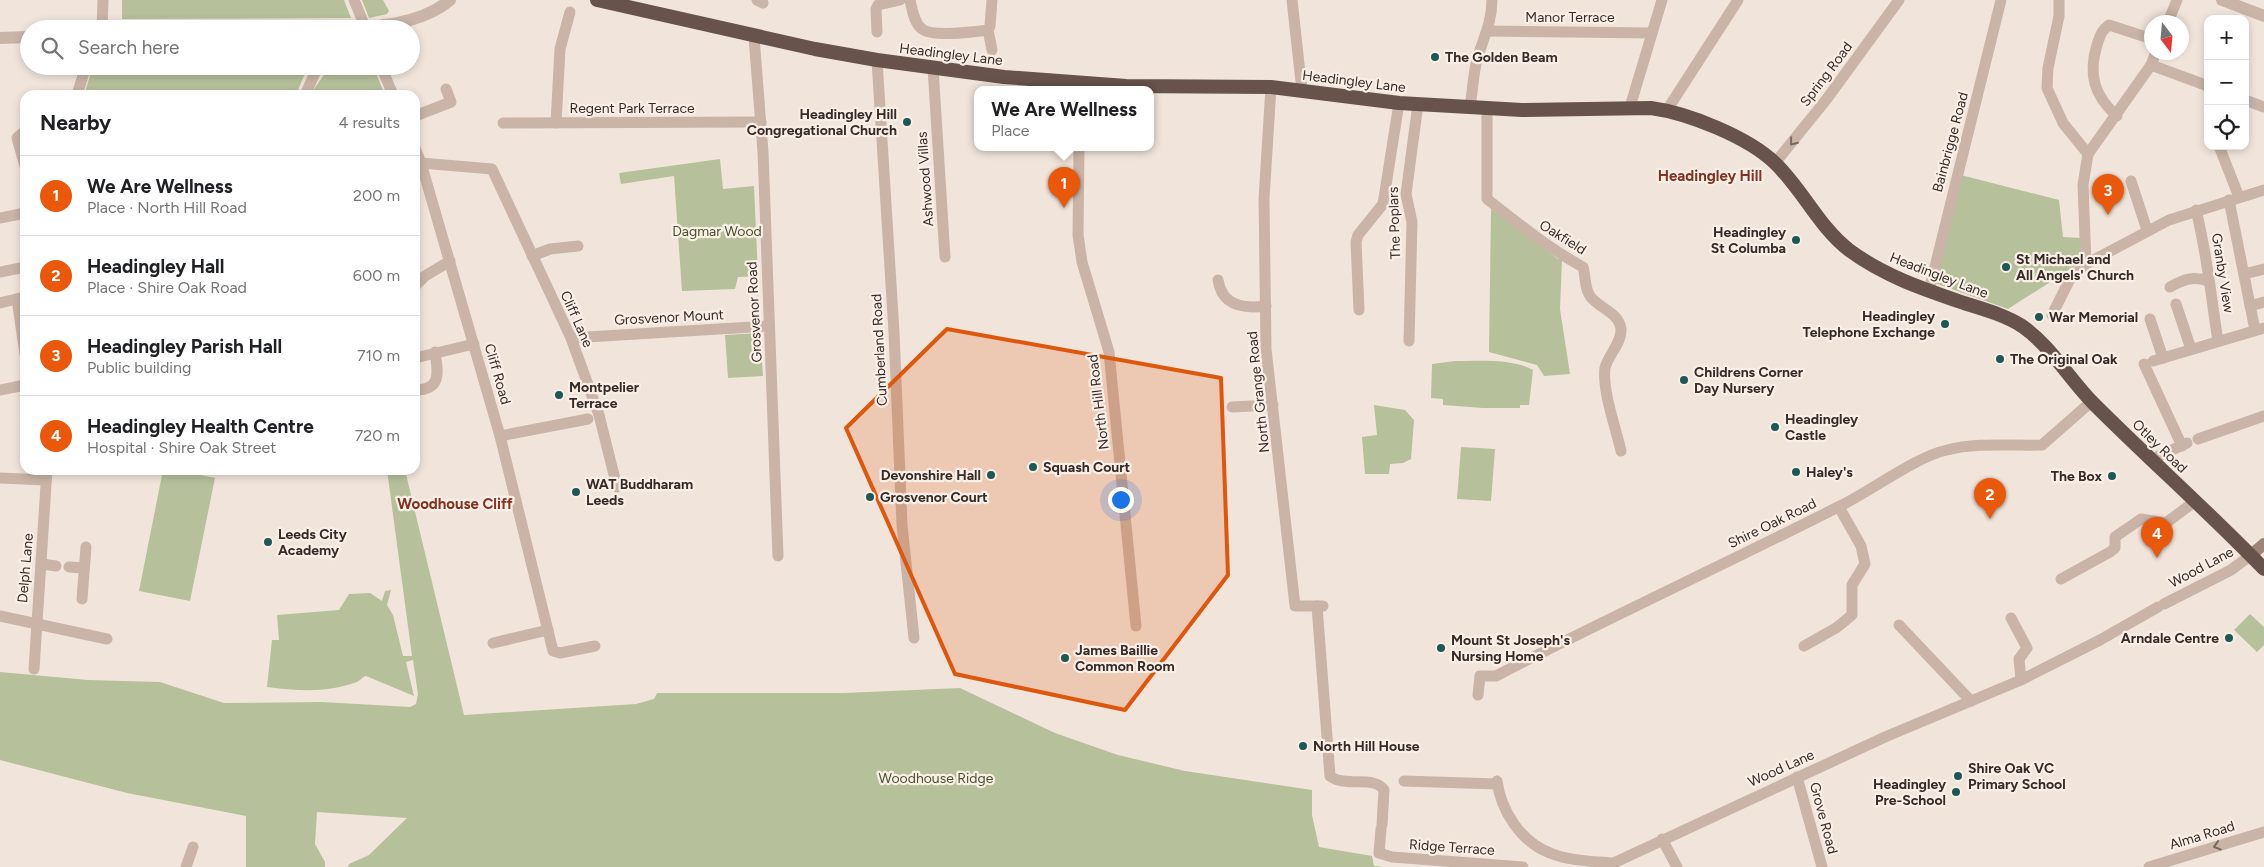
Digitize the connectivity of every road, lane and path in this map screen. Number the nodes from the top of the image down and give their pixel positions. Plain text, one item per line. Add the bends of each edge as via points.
1 (103, 0) edge
2 (354, 0) edge
3 (450, 0) edge
4 (597, 0) edge
5 (900, 0) edge
6 (910, 0) edge
7 (992, 0) edge
8 (1292, 0) edge
9 (1492, 0) edge
10 (1662, 0) edge
11 (1738, 0) edge
12 (1899, 0) edge
13 (2001, 0) edge
14 (2059, 0) edge
15 (2177, 0) edge
16 (2222, 0) edge
17 (570, 12) dead end
18 (2171, 15) edge
19 (2264, 16) edge
20 (102, 20) edge
21 (363, 20) edge
22 (402, 20) edge
23 (988, 30) junction
24 (1488, 31) junction
25 (877, 32) dead end
26 (1652, 33) junction
27 (2144, 36) edge
28 (20, 37) edge
29 (754, 37) junction
30 (0, 38) edge
31 (992, 50) dead end
32 (877, 60) junction
33 (2153, 60) edge
34 (2151, 65) junction
35 (933, 68) junction
36 (83, 75) edge
37 (314, 75) edge
38 (385, 75) edge
39 (2204, 85) edge
40 (1082, 86) edge
41 (1154, 86) edge
42 (1271, 87) junction
43 (79, 90) edge
44 (307, 90) edge
45 (391, 90) edge
46 (446, 90) dead end
47 (1302, 91) junction
48 (2249, 101) edge
49 (1399, 103) junction
50 (1418, 104) junction
51 (1470, 106) junction
52 (1630, 107) junction
53 (2264, 107) edge
54 (1487, 108) junction
55 (1668, 110) junction
56 (420, 114) edge
57 (2117, 116) junction
58 (761, 122) junction
59 (503, 123) dead end
60 (556, 123) junction
61 (20, 135) edge
62 (20, 150) edge
63 (2220, 150) edge
64 (1079, 151) edge
65 (2088, 154) junction
66 (420, 161) edge
67 (1775, 163) junction
68 (420, 167) edge
69 (2131, 181) dead end
70 (2264, 190) edge
71 (2234, 198) junction
72 (2196, 210) junction
73 (20, 214) edge
74 (0, 218) edge
75 (2147, 230) junction
76 (578, 246) dead end
77 (532, 256) junction
78 (945, 257) dead end
79 (450, 261) junction
80 (2086, 264) junction
81 (20, 268) edge
82 (2264, 269) edge
83 (0, 272) edge
84 (2244, 274) junction
85 (1218, 280) dead end
86 (420, 281) edge
87 (2208, 281) junction
88 (2170, 287) dead end
89 (1929, 291) junction
90 (20, 298) edge
91 (2264, 302) edge
92 (0, 303) edge
93 (2176, 304) dead end
94 (1266, 306) junction
95 (2250, 306) junction
96 (1359, 310) dead end
97 (2052, 315) dead end
98 (2150, 319) dead end
99 (769, 326) junction
100 (2259, 329) edge
101 (571, 338) junction
102 (2040, 340) joint
103 (1409, 341) dead end
104 (2218, 341) junction
105 (474, 344) junction
106 (2191, 349) junction
107 (435, 352) junction
108 (420, 356) edge
109 (2150, 362) junction
110 (20, 386) edge
111 (0, 390) edge
112 (420, 390) edge
113 (2092, 402) junction
114 (1273, 404) junction
115 (1232, 407) dead end
116 (2264, 416) edge
117 (588, 419) dead end
118 (500, 436) junction
119 (2189, 443) junction
120 (1621, 451) dead end
121 (2150, 460) junction
122 (46, 475) edge
123 (0, 478) edge
124 (617, 487) dead end
125 (2194, 502) junction
126 (1840, 507) junction
127 (2264, 544) edge
128 (86, 547) dead end
129 (2251, 555) junction
130 (778, 556) dead end
131 (42, 564) junction
132 (56, 566) dead end
133 (69, 567) dead end
134 (84, 568) junction
135 (2264, 568) edge
136 (2061, 580) dead end
137 (82, 600) dead end
138 (0, 616) edge
139 (2011, 618) dead end
140 (36, 623) junction
141 (1899, 625) dead end
142 (1136, 626) dead end
143 (548, 630) junction
144 (914, 638) dead end
145 (107, 639) dead end
146 (493, 643) dead end
147 (595, 646) dead end
148 (1804, 646) dead end
149 (34, 669) dead end
150 (2021, 680) junction
151 (1478, 695) dead end
152 (1971, 701) junction
153 (1797, 777) junction
154 (1404, 780) dead end
155 (2264, 832) edge
156 (1662, 839) junction
157 (193, 847) dead end
158 (1379, 853) joint
159 (1586, 861) junction
160 (1608, 865) edge
161 (186, 867) edge
162 (1523, 867) edge
163 (1574, 867) edge
164 (1677, 867) edge
165 (1822, 867) edge
166 (2149, 867) edge

1 - 20 street
2 - 21 street
3 - 22 street via 425,15
4 - 29 highway, Headingley Lane
5 - 25 street via 878,5
6 - 23 street via 916,23 931,33
7 - 23 street
8 - 47 street
9 - 24 street
10 - 26 street
11 - 55 street
12 -> 67 street, Spring Road
13 - 89 street, Bainbrigge Road
14 - 65 street via 2047,88 2063,123
15 - 18 street
16 - 19 street
17 - 60 street via 560,50
23 - 31 street
24 - 26 street, Manor Terrace
24 - 51 street via 1475,67
26 - 52 street
27 - 57 street via 2109,25 2102,30 2094,54 2094,85 2100,98
28 - 30 street
29 - 32 highway, Headingley Lane
29 - 58 street, Grosvenor Road
32 - 35 highway, Headingley Lane
32 - 144 street, Cumberland Road via 902,526
33 - 34 street
34 - 39 street
34 - 57 street
35 - 40 highway, Headingley Lane
35 - 78 street, Ashwood Villas
36 - 43 street
37 - 44 street
38 - 45 street
41 - 42 highway, Headingley Lane
42 - 47 highway, Headingley Lane
42 - 94 street, North Grange Road via 1264,200
46 - 56 street via 451,102
47 - 49 highway, Headingley Lane
48 - 53 street
49 - 50 highway, Headingley Lane
49 - 96 street via 1383,204 1356,242
50 - 51 highway, Headingley Lane
50 - 103 street, The Poplars via 1406,194 1412,222
51 - 54 highway, Headingley Lane
52 - 54 highway, Headingley Lane via 1555,111
52 - 55 highway, Headingley Lane
54 - 120 street, Oakfield via 1487,198 1524,229 1583,267 1591,297 1612,314 1620,326 1619,337 1606,367 1605,382
55 - 67 highway, Headingley Lane via 1719,129
57 - 65 street
58 - 60 street, Regent Park Terrace
58 - 99 street, Grosvenor Road
59 - 60 street, Regent Park Terrace
61 - 62 street via 17,138
63 - 71 street
64 - 142 street, North Hill Road via 1078,235 1082,262 1109,352
65 - 80 street via 2083,185
66 - 77 street, Cliff Lane via 492,169
67 - 89 highway, Headingley Lane via 1834,237 1849,250 1894,278
68 - 79 street, Cliff Road
69 - 75 street
70 - 71 street
71 - 72 street
71 - 84 street
72 - 75 street
72 - 87 street, Granby View via 2208,263
73 - 74 street
75 - 80 street
76 - 77 street via 550,249
77 - 101 street, Cliff Lane
79 - 86 street
79 - 105 street, Cliff Road
80 - 97 street via 2070,279
81 - 83 street
82 - 84 street
84 - 95 street
85 - 94 street via 1222,297 1230,302 1254,308
87 - 88 street via 2196,277
87 - 104 street, Granby View
89 - 102 highway, Headingley Lane via 2013,320
90 - 92 street
91 - 95 street
93 - 106 street
94 - 114 street, North Grange Road via 1266,349
95 - 100 street
98 - 109 street
99 - 101 street, Grosvenor Mount
99 - 130 street, Grosvenor Road
100 - 104 street
101 - 124 street, Cliff Lane via 598,416
102 - 113 highway, Otley Road
104 - 106 street
105 - 107 street
105 - 118 street, Cliff Road
106 - 109 street
107 - 108 street
107 - 112 street via 436,382
109 - 119 street
110 - 111 street
113 - 121 highway, Otley Road
113 - 126 street, Shire Oak Road via 2042,445 1967,446 1946,450
114 - 115 street
114 - 158 street, North Grange Road via 1295,606 1320,606 1330,776 1338,781 1374,783 1384,790
116 - 119 street
117 - 118 street
118 - 143 street, Cliff Road
119 - 121 street
121 - 125 highway, Otley Road
122 - 123 street
122 - 131 street, Delph Lane
125 - 129 highway, Otley Road
125 - 136 street via 2166,523 2141,519 2115,537 2115,548 2110,552
126 - 148 street via 1861,546 1865,564 1852,585 1852,615
126 - 151 street, Shire Oak Road via 1496,676 1480,676
127 - 129 main road
128 - 134 street
129 - 135 highway, Otley Road
129 - 150 street, Wood Lane via 2231,570
131 - 132 street
131 - 140 street, Delph Lane
133 - 134 street
134 - 137 street
138 - 140 street
139 - 150 street via 2026,648 2019,660
140 - 145 street
140 - 149 street, Delph Lane
141 - 152 street
143 - 146 street
143 - 147 street, Cliff Road via 556,653
150 - 152 street, Wood Lane
152 - 153 street, Wood Lane
153 - 156 street, Wood Lane
153 - 165 street, Grove Road
154 - 159 street via 1497,782 1505,811 1521,832 1550,853
155 -> 166 street, Alma Road
156 - 160 street, Wood Lane
156 - 164 street
157 - 161 street
158 - 162 street, Ridge Terrace via 1392,857
159 - 160 street
159 - 163 street

